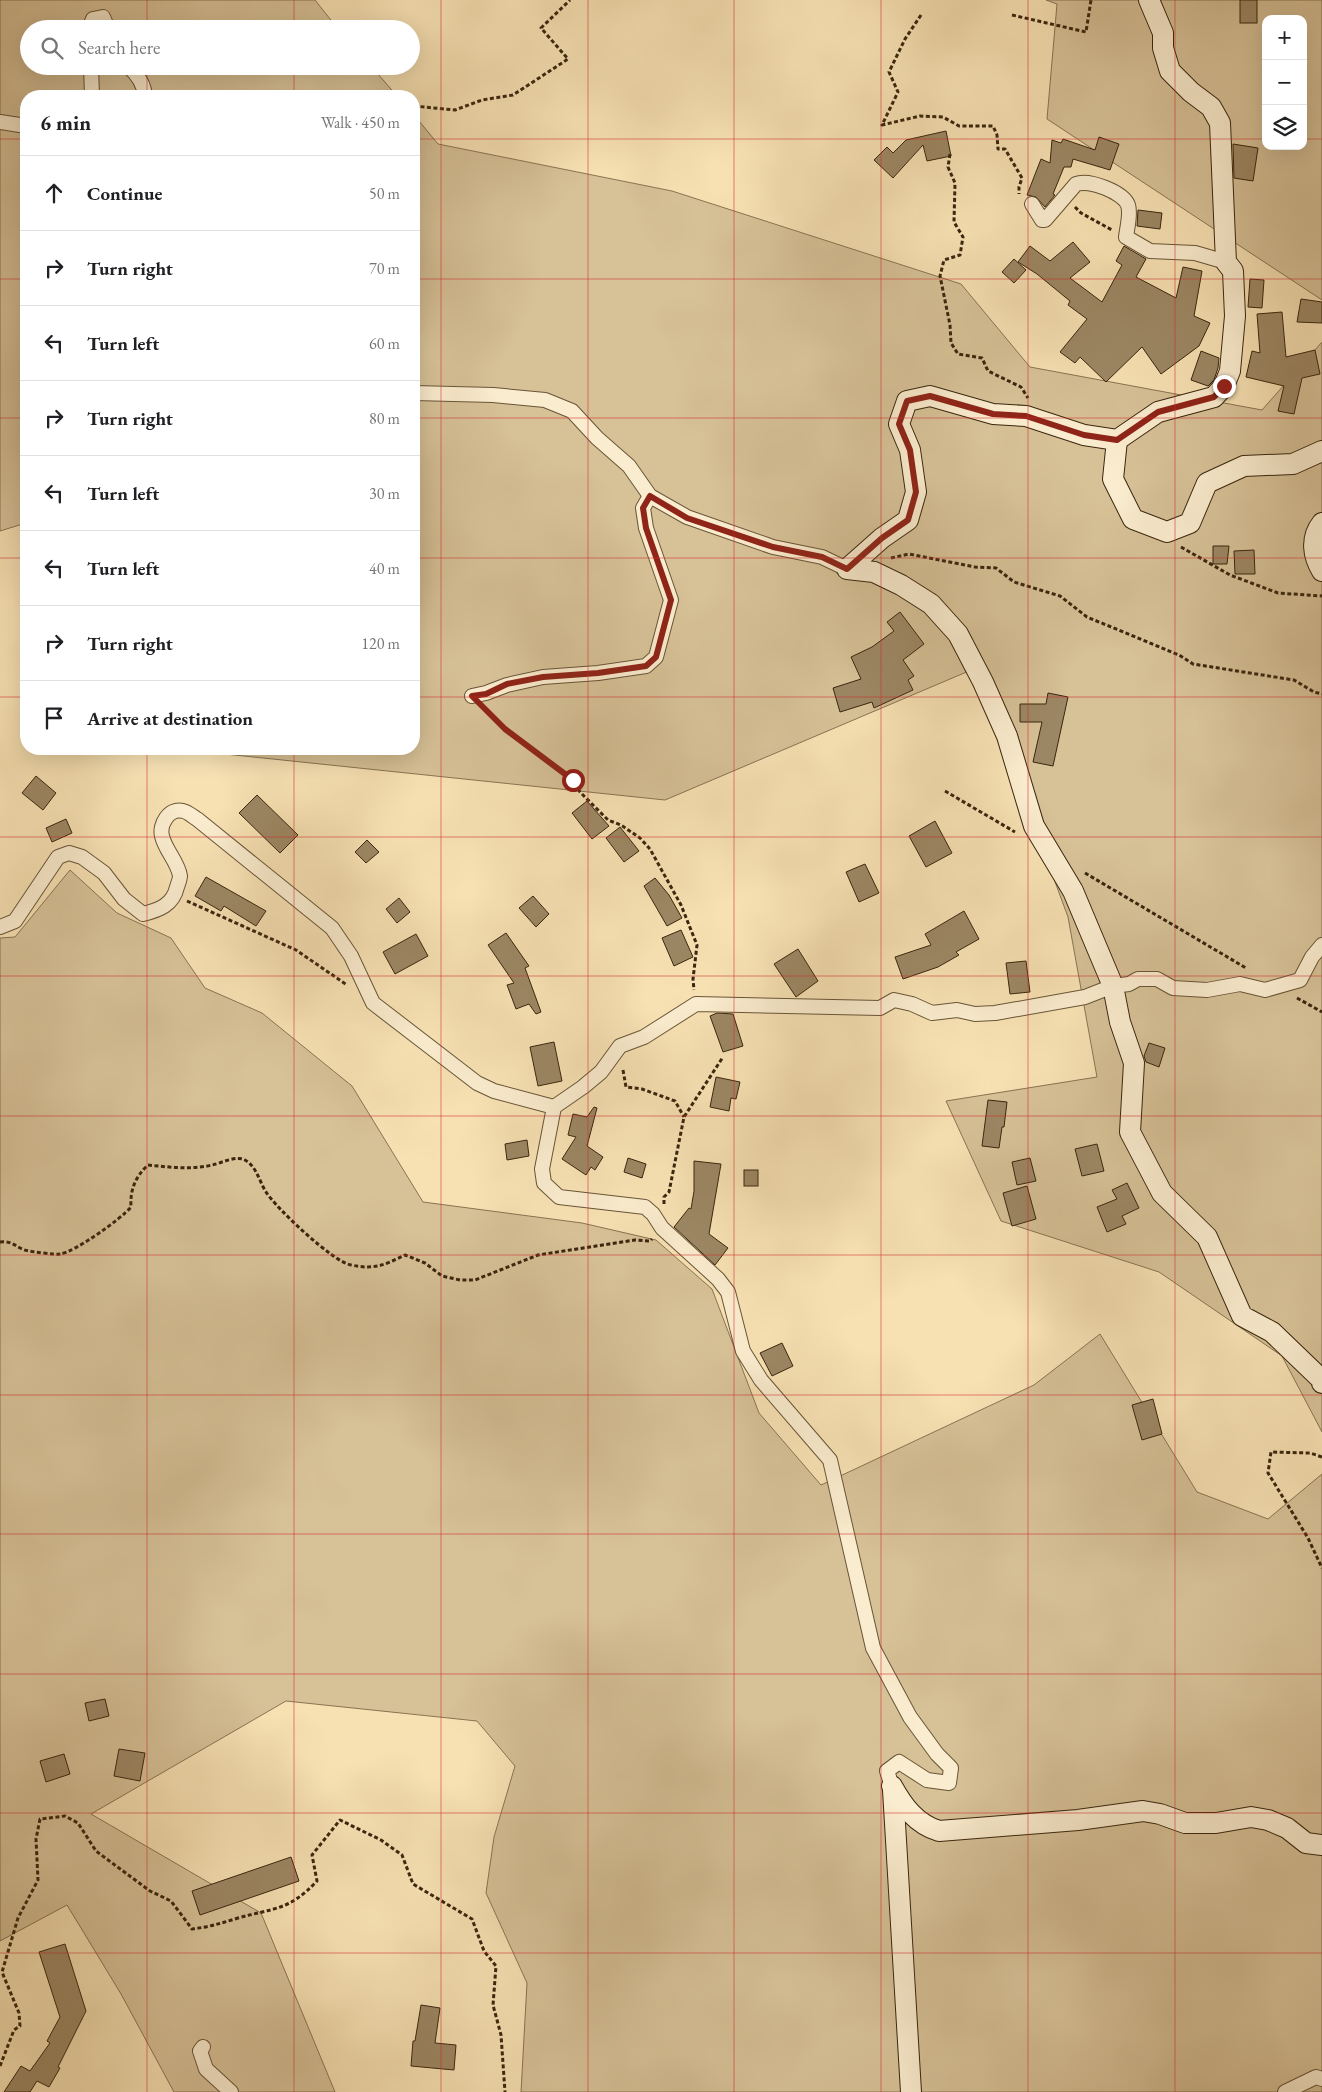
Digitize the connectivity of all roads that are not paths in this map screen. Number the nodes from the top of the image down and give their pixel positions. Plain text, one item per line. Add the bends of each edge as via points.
1 (1149, 0) edge
2 (93, 20) edge
3 (105, 20) edge
4 (91, 75) edge
5 (138, 75) edge
6 (92, 90) edge
7 (145, 90) edge
8 (0, 122) edge
9 (20, 125) edge
10 (1032, 204) road end
11 (1226, 262) junction
12 (420, 393) edge
13 (1117, 440) junction
14 (1322, 451) edge
15 (650, 496) junction
16 (1322, 524) edge
17 (847, 569) junction
18 (1322, 571) edge
19 (472, 696) road end
20 (0, 927) edge
21 (1322, 945) edge
22 (1113, 986) junction
23 (554, 1107) junction
24 (1322, 1383) edge
25 (892, 1786) junction
26 (1322, 1845) edge
27 (204, 2047) dead end
28 (1322, 2079) edge
29 (232, 2092) edge
30 (911, 2092) edge
31 (1285, 2092) edge

1 - 11 street via 1163,33 1163,48 1170,71 1211,107 1220,123
2 - 3 street via 104,17
4 - 6 street
5 - 7 street
8 - 9 street
10 - 11 street via 1045,220 1076,184 1093,183 1123,197 1129,209 1126,237 1150,251 1194,253
11 - 13 street via 1233,271 1235,316 1230,372 1224,386 1214,397 1158,412
12 - 15 street via 545,400 572,411 630,466
13 - 14 street via 1113,479 1133,519 1167,532 1190,523 1207,483 1244,466 1293,464
13 - 17 street via 1084,435 1026,416 993,414 930,396 907,401 899,424 910,450 916,492 908,520
15 - 17 street via 687,518 773,547 822,557
15 - 19 street via 643,508 646,528 671,600 656,657 646,666 543,677 507,684 486,694
16 - 18 street via 1315,532 1315,560
17 - 22 street via 874,572 901,585 931,604 958,634 1007,736 1034,826 1073,891
20 - 23 street via 15,921 58,857 70,853 82,857 104,873 124,899 143,914 168,904 176,895 180,876 162,839 161,830 168,815 182,811 197,819 332,928 351,956 373,1004 477,1084
21 - 22 street via 1300,980 1265,990 1240,984 1207,990 1173,988 1157,979 1138,979
22 - 23 street via 1084,997 975,1014 957,1010 932,1013 894,1000 880,1008 696,1004 644,1037 620,1046 601,1072
22 - 24 street via 1120,1022 1134,1062 1130,1132 1162,1193 1207,1237 1242,1316 1272,1332
23 - 25 street via 542,1169 544,1183 559,1197 645,1207 653,1214 662,1228 723,1285 728,1292 743,1351 761,1380 830,1460 873,1648 910,1717 950,1768 949,1783 927,1780 898,1762 886,1771
25 - 26 street via 902,1804 918,1820 927,1828 939,1831 1078,1820 1143,1811 1185,1823 1216,1823 1251,1817 1268,1820 1287,1828 1306,1843
25 - 30 street
27 - 29 street via 200,2051 206,2069
28 - 31 street via 1316,2077

